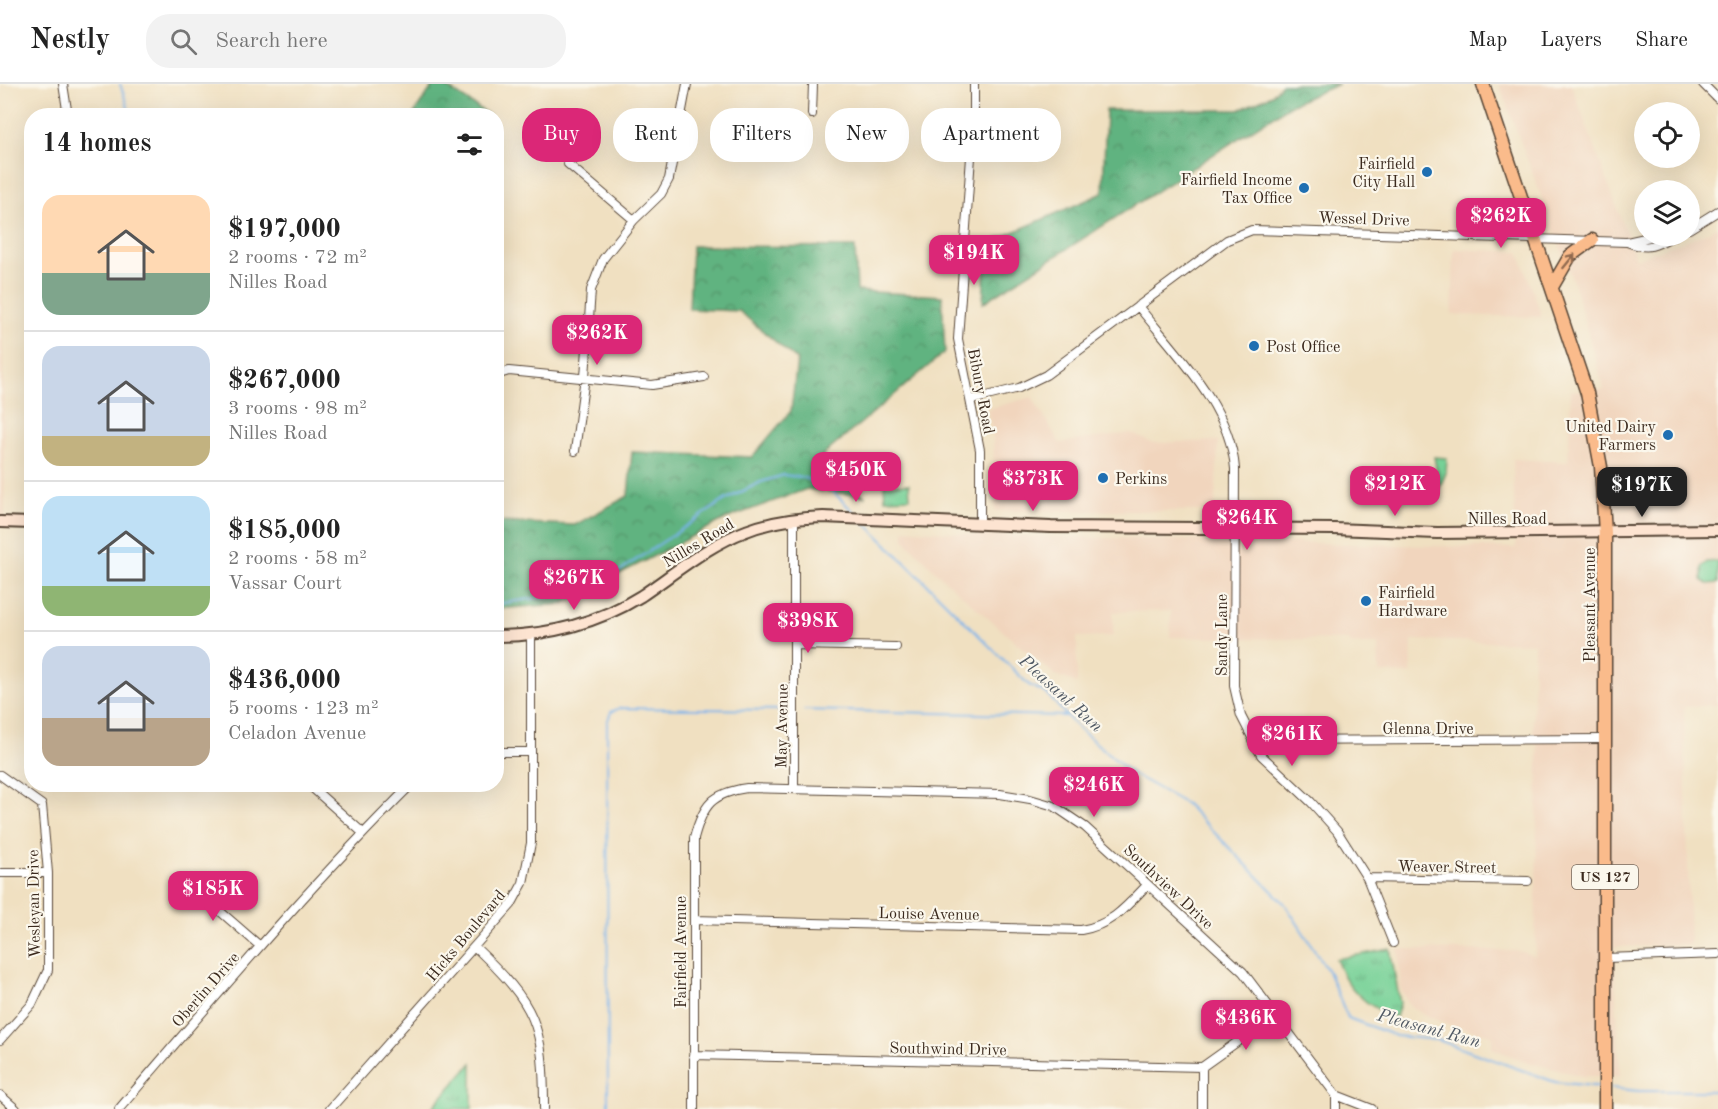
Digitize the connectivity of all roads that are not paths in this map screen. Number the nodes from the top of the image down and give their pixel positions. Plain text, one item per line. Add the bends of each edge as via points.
1 (63, 84) edge
2 (687, 84) edge
3 (813, 84) edge
4 (974, 84) edge
5 (1483, 84) edge
6 (1703, 84) edge
7 (1718, 99) edge
8 (67, 108) edge
9 (812, 108) edge
10 (568, 164) dead end
11 (1718, 211) edge
12 (634, 220) junction
13 (1700, 222) edge
14 (1536, 238) junction
15 (1592, 240) junction
16 (1634, 240) edge
17 (1627, 242) junction
18 (1634, 245) edge
19 (1552, 287) junction
20 (1138, 306) junction
21 (504, 373) edge
22 (585, 377) junction
23 (704, 377) dead end
24 (971, 400) junction
25 (575, 451) dead end
26 (794, 519) junction
27 (0, 522) edge
28 (24, 523) edge
29 (980, 524) junction
30 (1234, 528) junction
31 (1718, 530) edge
32 (1605, 533) junction
33 (531, 634) junction
34 (504, 636) edge
35 (796, 645) junction
36 (896, 646) dead end
37 (1605, 739) junction
38 (1252, 741) junction
39 (504, 752) edge
40 (531, 752) junction
41 (0, 775) edge
42 (794, 789) junction
43 (317, 792) edge
44 (404, 792) edge
45 (712, 801) joint
46 (363, 833) junction
47 (0, 873) edge
48 (48, 873) junction
49 (1367, 878) junction
50 (183, 879) dead end
51 (1528, 881) dead end
52 (1147, 885) junction
53 (694, 920) junction
54 (1393, 943) dead end
55 (260, 946) junction
56 (475, 947) junction
57 (1717, 953) edge
58 (1606, 958) junction
59 (1275, 1015) junction
60 (0, 1040) edge
61 (693, 1055) junction
62 (1202, 1067) junction
63 (0, 1095) edge
64 (1336, 1095) junction
65 (16, 1109) edge
66 (119, 1109) edge
67 (330, 1109) edge
68 (544, 1109) edge
69 (694, 1109) edge
70 (1202, 1109) edge
71 (1336, 1109) edge
72 (1372, 1109) edge
73 (1605, 1109) edge

1 - 8 street
2 - 12 street via 669,179 661,194
3 - 9 street
4 - 24 street, Bibury Road via 958,339
5 - 14 main road, Pleasant Avenue / US 127
6 - 7 street
10 - 12 street
11 - 13 street
12 - 22 street via 603,259 591,290
14 - 15 street, Wessel Drive
14 - 19 main road, Pleasant Avenue / US 127
14 - 20 street, Wessel Drive via 1252,230 1227,240
15 - 17 street, Wessel Drive
19 -> 15 main road via 1570,256
16 - 17 street, Wessel Drive
17 - 18 street, Wessel Drive
19 - 32 main road, Pleasant Avenue / US 127 via 1592,411 1602,467
20 - 24 street, Wessel Drive via 1046,375 1019,388
20 - 30 street, Sandy Lane via 1206,393 1226,428 1234,460
21 - 22 street
22 - 23 street via 666,385
22 - 25 street
24 - 29 street, Bibury Road via 980,450
26 - 29 street, Nilles Road
26 - 33 street, Nilles Road via 745,531 720,543 608,613 569,627
26 - 35 street, May Avenue
27 - 28 street
29 - 30 street, Nilles Road
30 - 32 street, Nilles Road via 1456,534
30 - 38 street, Sandy Lane via 1234,686
31 - 32 street, Nilles Road
32 - 37 main road, Pleasant Avenue / US 127
33 - 34 street, Nilles Road
33 - 40 street, Hicks Boulevard
35 - 36 street
35 - 42 street, May Avenue
37 - 38 street, Glenna Drive
37 - 58 main road, Pleasant Avenue / US 127
38 - 49 street, Sandy Lane via 1261,755 1337,831
39 - 40 street
40 - 56 street, Hicks Boulevard via 531,843 523,883
41 - 48 street, Wesleyan Drive via 42,805
42 - 45 street, Southview Drive via 728,791
42 - 52 street, Southview Drive via 1000,794 1030,799 1054,806 1077,820
43 - 46 street
44 - 46 street, Oberlin Drive
45 - 53 street, Fairfield Avenue via 700,814 694,838
46 - 55 street, Oberlin Drive
47 - 48 street
48 - 60 street, Wesleyan Drive via 48,970 32,1004
49 - 51 street, Weaver Street
49 - 54 street, Sandy Lane
50 - 55 street
52 - 53 street, Louise Avenue via 1115,918 1081,930
52 - 59 street, Southview Drive via 1243,972
53 - 61 street, Fairfield Avenue
55 - 66 street, Oberlin Drive
56 - 67 street, Hicks Boulevard
56 - 68 street via 516,989 532,1016 544,1059
57 - 58 street
58 - 73 main road, Pleasant Avenue / US 127
59 - 62 street
59 - 64 street, Southview Drive
61 - 62 street, Southwind Drive
61 - 69 street, Fairfield Avenue
62 - 70 street
63 - 65 street
64 - 71 street
64 - 72 street

